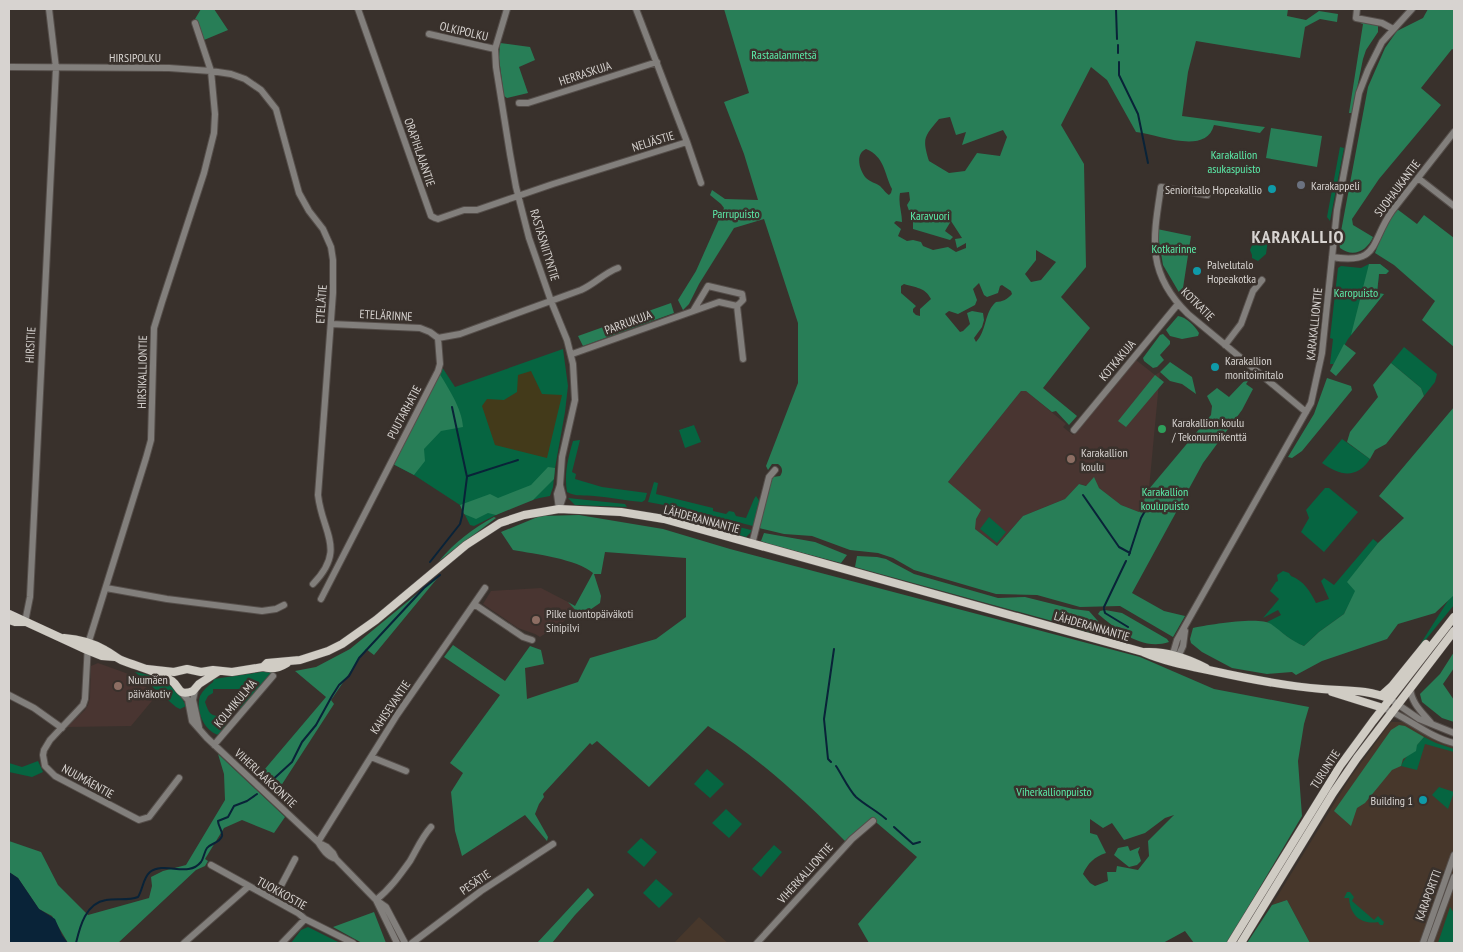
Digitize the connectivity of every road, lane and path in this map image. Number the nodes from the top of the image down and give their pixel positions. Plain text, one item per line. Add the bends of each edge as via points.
1 (49, 9) edge
2 (358, 9) edge
3 (507, 9) edge
4 (636, 9) edge
5 (1357, 9) edge
6 (1412, 9) edge
7 (195, 23) dead end
8 (1393, 29) junction
9 (429, 34) dead end
10 (495, 50) junction
11 (657, 62) junction
12 (9, 67) edge
13 (56, 68) junction
14 (211, 71) junction
15 (519, 103) dead end
16 (1454, 132) edge
17 (687, 142) junction
18 (1418, 178) junction
19 (702, 183) dead end
20 (1207, 195) dead end
21 (518, 196) junction
22 (1454, 206) edge
23 (1332, 257) junction
24 (618, 268) dead end
25 (1262, 280) dead end
26 (551, 301) junction
27 (1178, 304) junction
28 (737, 306) junction
29 (693, 311) junction
30 (331, 324) junction
31 (438, 338) junction
32 (1225, 345) junction
33 (572, 354) junction
34 (744, 359) dead end
35 (1306, 412) junction
36 (1074, 430) dead end
37 (775, 470) dead end
38 (559, 509) junction
39 (752, 544) junction
40 (314, 584) dead end
41 (106, 588) junction
42 (485, 588) dead end
43 (321, 599) dead end
44 (474, 604) junction
45 (284, 605) dead end
46 (1454, 610) edge
47 (9, 614) edge
48 (1454, 617) edge
49 (9, 620) edge
50 (25, 622) junction
51 (1454, 631) edge
52 (532, 640) dead end
53 (88, 647) junction
54 (1175, 658) junction
55 (147, 669) junction
56 (192, 670) junction
57 (178, 672) junction
58 (219, 672) junction
59 (273, 676) dead end
60 (174, 683) junction
61 (197, 687) junction
62 (1410, 688) junction
63 (1323, 689) junction
64 (182, 692) junction
65 (9, 695) edge
66 (1382, 695) junction
67 (1390, 699) junction
68 (1398, 704) junction
69 (1383, 708) junction
70 (1392, 711) junction
71 (1432, 724) junction
72 (62, 728) junction
73 (199, 728) junction
74 (1454, 733) edge
75 (1454, 743) edge
76 (214, 745) junction
77 (371, 757) junction
78 (406, 771) dead end
79 (179, 778) dead end
80 (873, 821) dead end
81 (431, 827) dead end
82 (318, 842) junction
83 (553, 844) dead end
84 (1454, 855) edge
85 (295, 859) dead end
86 (211, 865) dead end
87 (1454, 877) edge
88 (249, 886) junction
89 (274, 899) junction
90 (376, 900) junction
91 (305, 919) junction
92 (184, 943) edge
93 (282, 943) edge
94 (354, 943) edge
95 (397, 943) edge
96 (405, 943) edge
97 (412, 943) edge
98 (757, 943) edge
99 (1231, 943) edge
100 (1241, 943) edge
101 (1423, 943) edge
102 (1430, 943) edge

1 - 13 street, HIRSITIE
2 - 21 street, ORAPIHLAJANTIE via 431,216 438,218 464,210 477,210
3 - 10 street, RASTASNIITYNTIE
4 - 11 street, NELJÄSTIE
5 - 8 street via 1356,18 1382,23
6 - 8 street, KARAKALLIONTIE
7 - 14 street
8 - 23 street, KARAKALLIONTIE via 1375,55 1360,93 1337,210
9 - 10 street, OLKIPOLKU
10 - 21 street, RASTASNIITYNTIE
11 - 15 street, HERRASKUJA via 528,103
11 - 17 street, NELJÄSTIE
12 - 13 street, HIRSIPOLKU
13 - 14 street, HIRSIPOLKU
13 - 50 street, HIRSITIE via 30,597
14 - 30 street, ETELÄTIE via 245,79 261,90 276,109 299,193 324,229 330,247 334,282
14 - 41 street, HIRSIKALLIONTIE via 214,134 154,328 150,440
16 - 18 street, SUOHAUKANTIE
17 - 19 street
17 - 21 street, NELJÄSTIE
18 - 22 street
18 - 23 street, SUOHAUKANTIE via 1386,220 1367,255 1354,259
20 - 27 street, KOTKATIE via 1161,187 1154,233 1155,253 1159,270
21 - 26 street, RASTASNIITYNTIE
23 - 35 street, KARAKALLIONTIE via 1320,368
24 - 26 street via 608,271 588,287
25 - 32 street via 1253,291 1241,324
26 - 31 street via 460,334
26 - 33 street, RASTASNIITYNTIE
27 - 32 street, KOTKATIE
27 - 36 street, KOTKAKUJA
28 - 29 street, PARRUKUJA via 719,302
28 - 29 street via 743,300 742,294 708,286
28 - 34 street
29 - 33 street, PARRUKUJA
30 - 31 street, ETELÄRINNE via 420,328
30 - 40 street, ETELÄTIE via 318,495 322,519 331,540 331,552 327,567
31 - 43 street, PUUTARHATIE via 438,370
32 - 35 street, KOTKATIE
33 - 38 street, RASTASNIITYNTIE via 575,400 562,457 560,485 563,497
35 - 54 street, KARAKALLIONTIE via 1177,640
37 - 39 street via 769,477
38 - 39 main road, LÄHDERANNANTIE via 640,515
38 - 58 main road, LÄHDERANNANTIE via 524,515 488,530 448,558 376,620 328,651 276,668
39 - 54 main road, LÄHDERANNANTIE via 1143,652 1157,652
41 - 45 street via 240,608 269,610
41 - 53 street, HIRSIKALLIONTIE
42 - 44 street, KAHISEVANTIE
44 - 52 street
44 - 77 street, KAHISEVANTIE
46 - 66 main road
47 - 50 main road
48 - 67 main road, TURUNTIE
49 - 50 main road
50 - 53 main road via 64,638 74,638
51 - 62 main road, TURUNTIE
53 - 55 main road via 105,650
53 - 72 street, NUUMÄENTIE via 85,699
54 - 63 main road, LÄHDERANNANTIE via 1239,677
55 - 57 main road
55 - 60 main road
56 - 57 main road
56 - 58 main road, LÄHDERANNANTIE
56 - 61 street via 198,677
57 - 60 street
58 - 61 main road, LÄHDERANNANTIE
59 - 76 street, KOLMIKULMA
60 - 64 main road
61 - 64 main road via 189,693
61 - 73 street, VIHERLAAKSONTIE via 193,700
62 - 68 main road, TURUNTIE
62 - 71 street via 1415,707
63 - 66 main road, LÄHDERANNANTIE
63 - 69 main road, LÄHDERANNANTIE
64 - 73 street, VIHERLAAKSONTIE via 188,700 192,721
65 - 72 street
66 - 67 main road, LÄHDERANNANTIE
67 - 68 street, LÄHDERANNANTIE
67 - 69 main road, TURUNTIE
68 - 70 main road, TURUNTIE
68 - 71 street, LÄHDERANNANTIE
69 - 70 street, LÄHDERANNANTIE
69 - 99 main road, TURUNTIE via 1332,778
70 - 75 street, LÄHDERANNANTIE via 1433,735
70 - 100 main road, TURUNTIE via 1333,793
71 - 74 street, LÄHDERANNANTIE
72 - 79 street, NUUMÄENTIE via 44,750 45,766 133,818 143,820 149,817
73 - 76 street, VIHERLAAKSONTIE
76 - 82 street, VIHERLAAKSONTIE
77 - 78 street
77 - 82 street, KAHISEVANTIE
80 - 98 street, VIHERKALLIONTIE via 849,842
81 - 90 street via 396,881
82 - 90 street, VIHERLAAKSONTIE
83 - 97 street, PESÄTIE via 481,891
84 - 101 street, KARAPORTTI
85 - 89 street
86 - 88 street
87 - 102 street, KARAPORTTI
88 - 89 street, TUOKKOSTIE
88 - 92 street, TUOKKOSTIE
89 - 91 street, TUOKKOSTIE
90 - 95 street, VIHERLAAKSONTIE
90 - 96 street, VIHERLAAKSONTIE via 386,907
91 - 93 street
91 - 94 street, TUOKKOSTIE

